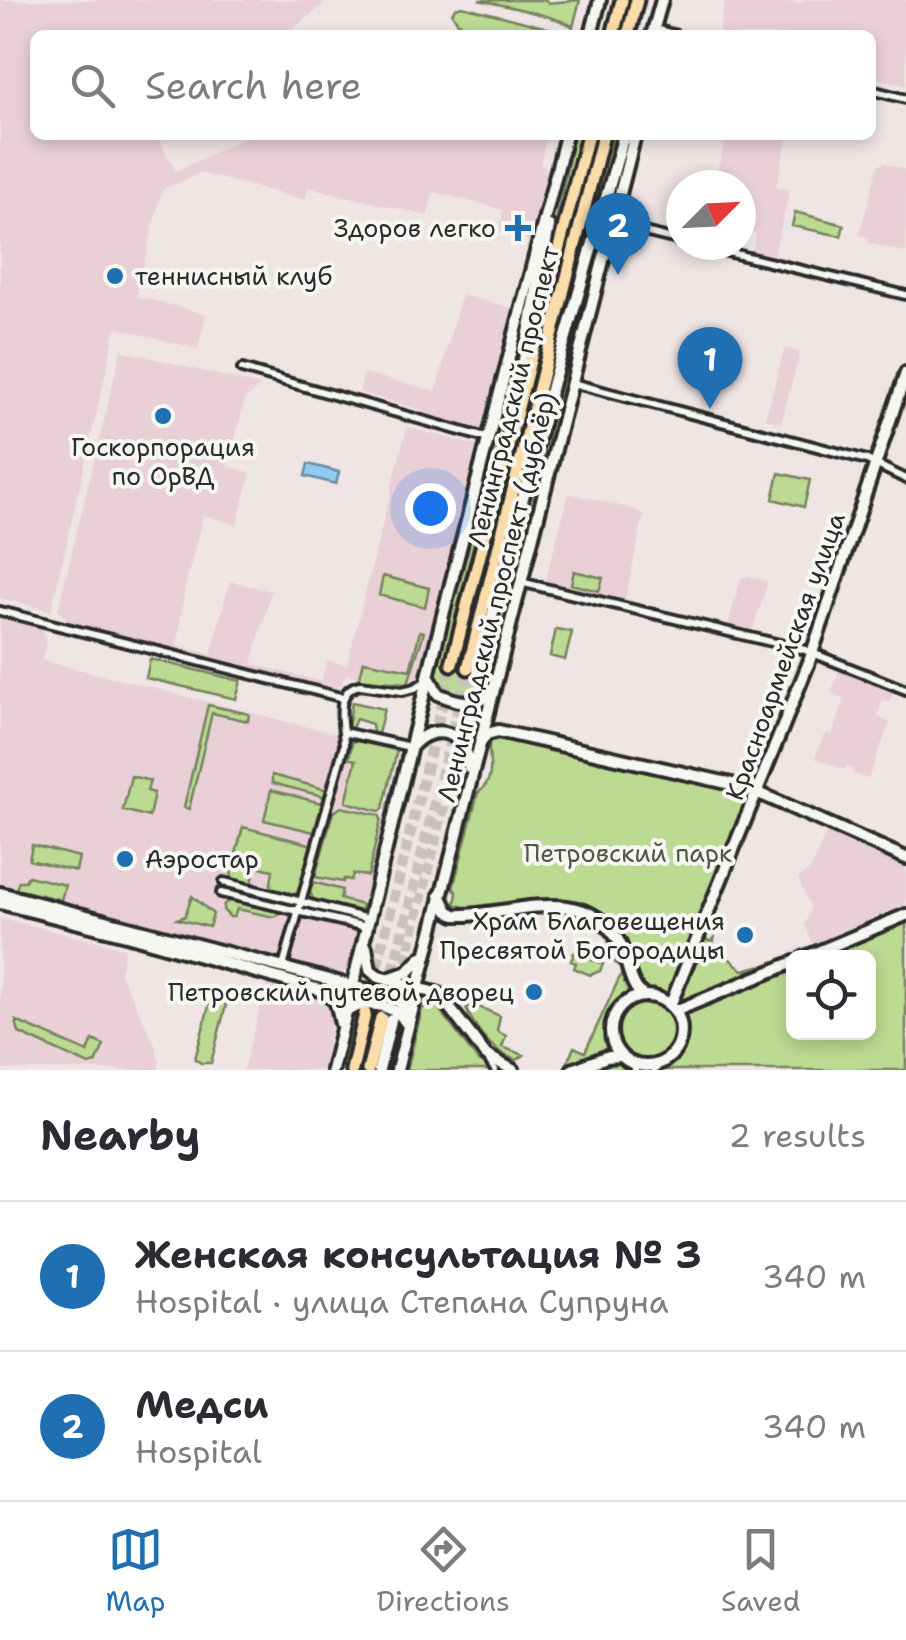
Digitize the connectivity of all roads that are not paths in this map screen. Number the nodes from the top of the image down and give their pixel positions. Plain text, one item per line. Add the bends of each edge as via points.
1 (600, 0) edge
2 (622, 0) edge
3 (637, 0) edge
4 (662, 0) edge
5 (592, 30) edge
6 (615, 30) edge
7 (630, 30) edge
8 (655, 30) edge
9 (876, 91) edge
10 (906, 99) edge
11 (565, 140) edge
12 (587, 140) edge
13 (601, 140) edge
14 (620, 140) edge
15 (634, 140) edge
16 (558, 166) junction
17 (612, 224) junction
18 (666, 237) edge
19 (756, 259) edge
20 (906, 295) edge
21 (242, 369) dead end
22 (906, 374) edge
23 (571, 383) junction
24 (488, 439) junction
25 (506, 456) junction
26 (875, 464) junction
27 (906, 479) edge
28 (520, 582) junction
29 (0, 612) edge
30 (812, 653) junction
31 (452, 664) tunnel mouth
32 (430, 666) junction
33 (473, 670) joint
34 (426, 680) junction
35 (495, 682) junction
36 (906, 690) edge
37 (344, 698) junction
38 (343, 732) junction
39 (481, 742) junction
40 (410, 748) junction
41 (468, 789) junction
42 (757, 792) junction
43 (906, 858) edge
44 (224, 882) dead end
45 (221, 893) dead end
46 (0, 894) edge
47 (440, 895) junction
48 (0, 903) edge
49 (300, 907) junction
50 (906, 916) edge
51 (368, 928) junction
52 (823, 950) edge
53 (426, 951) junction
54 (786, 965) edge
55 (283, 967) junction
56 (385, 979) junction
57 (353, 986) junction
58 (417, 986) junction
59 (644, 996) junction
60 (672, 1008) junction
61 (347, 1011) junction
62 (365, 1014) tunnel mouth
63 (386, 1019) joint
64 (407, 1028) junction
65 (339, 1040) junction
66 (486, 1055) junction
67 (621, 1056) junction
68 (638, 1067) edge
69 (659, 1067) edge
70 (332, 1070) edge
71 (352, 1070) edge
72 (368, 1070) edge
73 (379, 1070) edge
74 (397, 1070) edge
75 (495, 1070) edge
76 (513, 1070) edge
77 (572, 1070) edge

1 - 5 main road
2 - 6 main road
3 - 7 main road
4 - 8 main road
9 - 10 street
11 - 16 main road, Ленинградский проспект (дублёр)
12 - 25 main road, Ленинградский проспект
13 - 33 main road, Ленинградский проспект
14 - 33 main road, Ленинградский проспект (дублёр)
15 - 17 main road, Ленинградский проспект (дублёр)
16 - 24 main road, Ленинградский проспект (дублёр)
16 - 25 main road
17 - 18 street
17 - 23 main road, Ленинградский проспект (дублёр)
19 - 20 street
21 - 24 street
22 - 26 main road, Красноармейская улица
23 - 26 street
23 - 28 main road, Ленинградский проспект (дублёр)
24 - 32 main road, Ленинградский проспект (дублёр)
25 - 31 main road, Ленинградский проспект
26 - 27 street
26 - 30 main road, Красноармейская улица
28 - 30 street
28 - 35 main road, Ленинградский проспект (дублёр)
29 - 37 street
30 - 36 street
30 - 42 main road, Красноармейская улица
32 - 34 main road, Ленинградский проспект (дублёр)
32 - 35 main road via 434,690 466,703 481,700
34 - 37 street via 402,691 352,686
34 - 40 main road, Ленинградский проспект (дублёр)
35 - 39 main road, Ленинградский проспект (дублёр)
37 - 38 street
38 - 40 street
38 - 49 street
39 - 41 main road, Ленинградский проспект (дублёр)
39 - 42 main road via 498,731
40 - 41 main road via 433,732 458,738 468,755
40 - 51 main road, Ленинградский проспект (дублёр)
41 - 47 main road, Ленинградский проспект (дублёр)
42 - 43 main road
42 - 60 main road, Красноармейская улица
44 - 49 street
45 - 49 street
46 - 55 main road
47 - 53 main road, Ленинградский проспект (дублёр)
47 - 59 main road via 455,915 553,905 588,915 616,937
48 - 65 main road via 324,991 338,1007
49 - 51 street
49 - 55 street
50 - 52 main road
51 - 56 main road via 370,970
51 - 57 main road, Ленинградский проспект (дублёр)
53 - 56 main road via 408,972
53 - 58 main road, Ленинградский проспект (дублёр)
54 - 60 main road
55 - 57 main road
56 - 58 main road
57 - 61 main road, Ленинградский проспект (дублёр)
57 - 64 main road via 398,999
58 - 64 main road, Ленинградский проспект (дублёр)
58 - 66 main road via 439,994
59 - 60 main road
59 - 67 main road via 626,1002 613,1017 611,1036
60 - 69 main road via 680,1037
61 - 64 main road via 365,1004 392,1008
61 - 65 main road, Ленинградский проспект (дублёр)
62 - 71 main road
63 - 72 main road
63 - 73 main road
64 - 74 main road, Ленинградский проспект (дублёр)
65 - 70 main road, Ленинградский проспект (дублёр)
66 - 75 street
66 - 76 main road
67 - 68 main road
67 - 77 main road
68 - 69 main road

